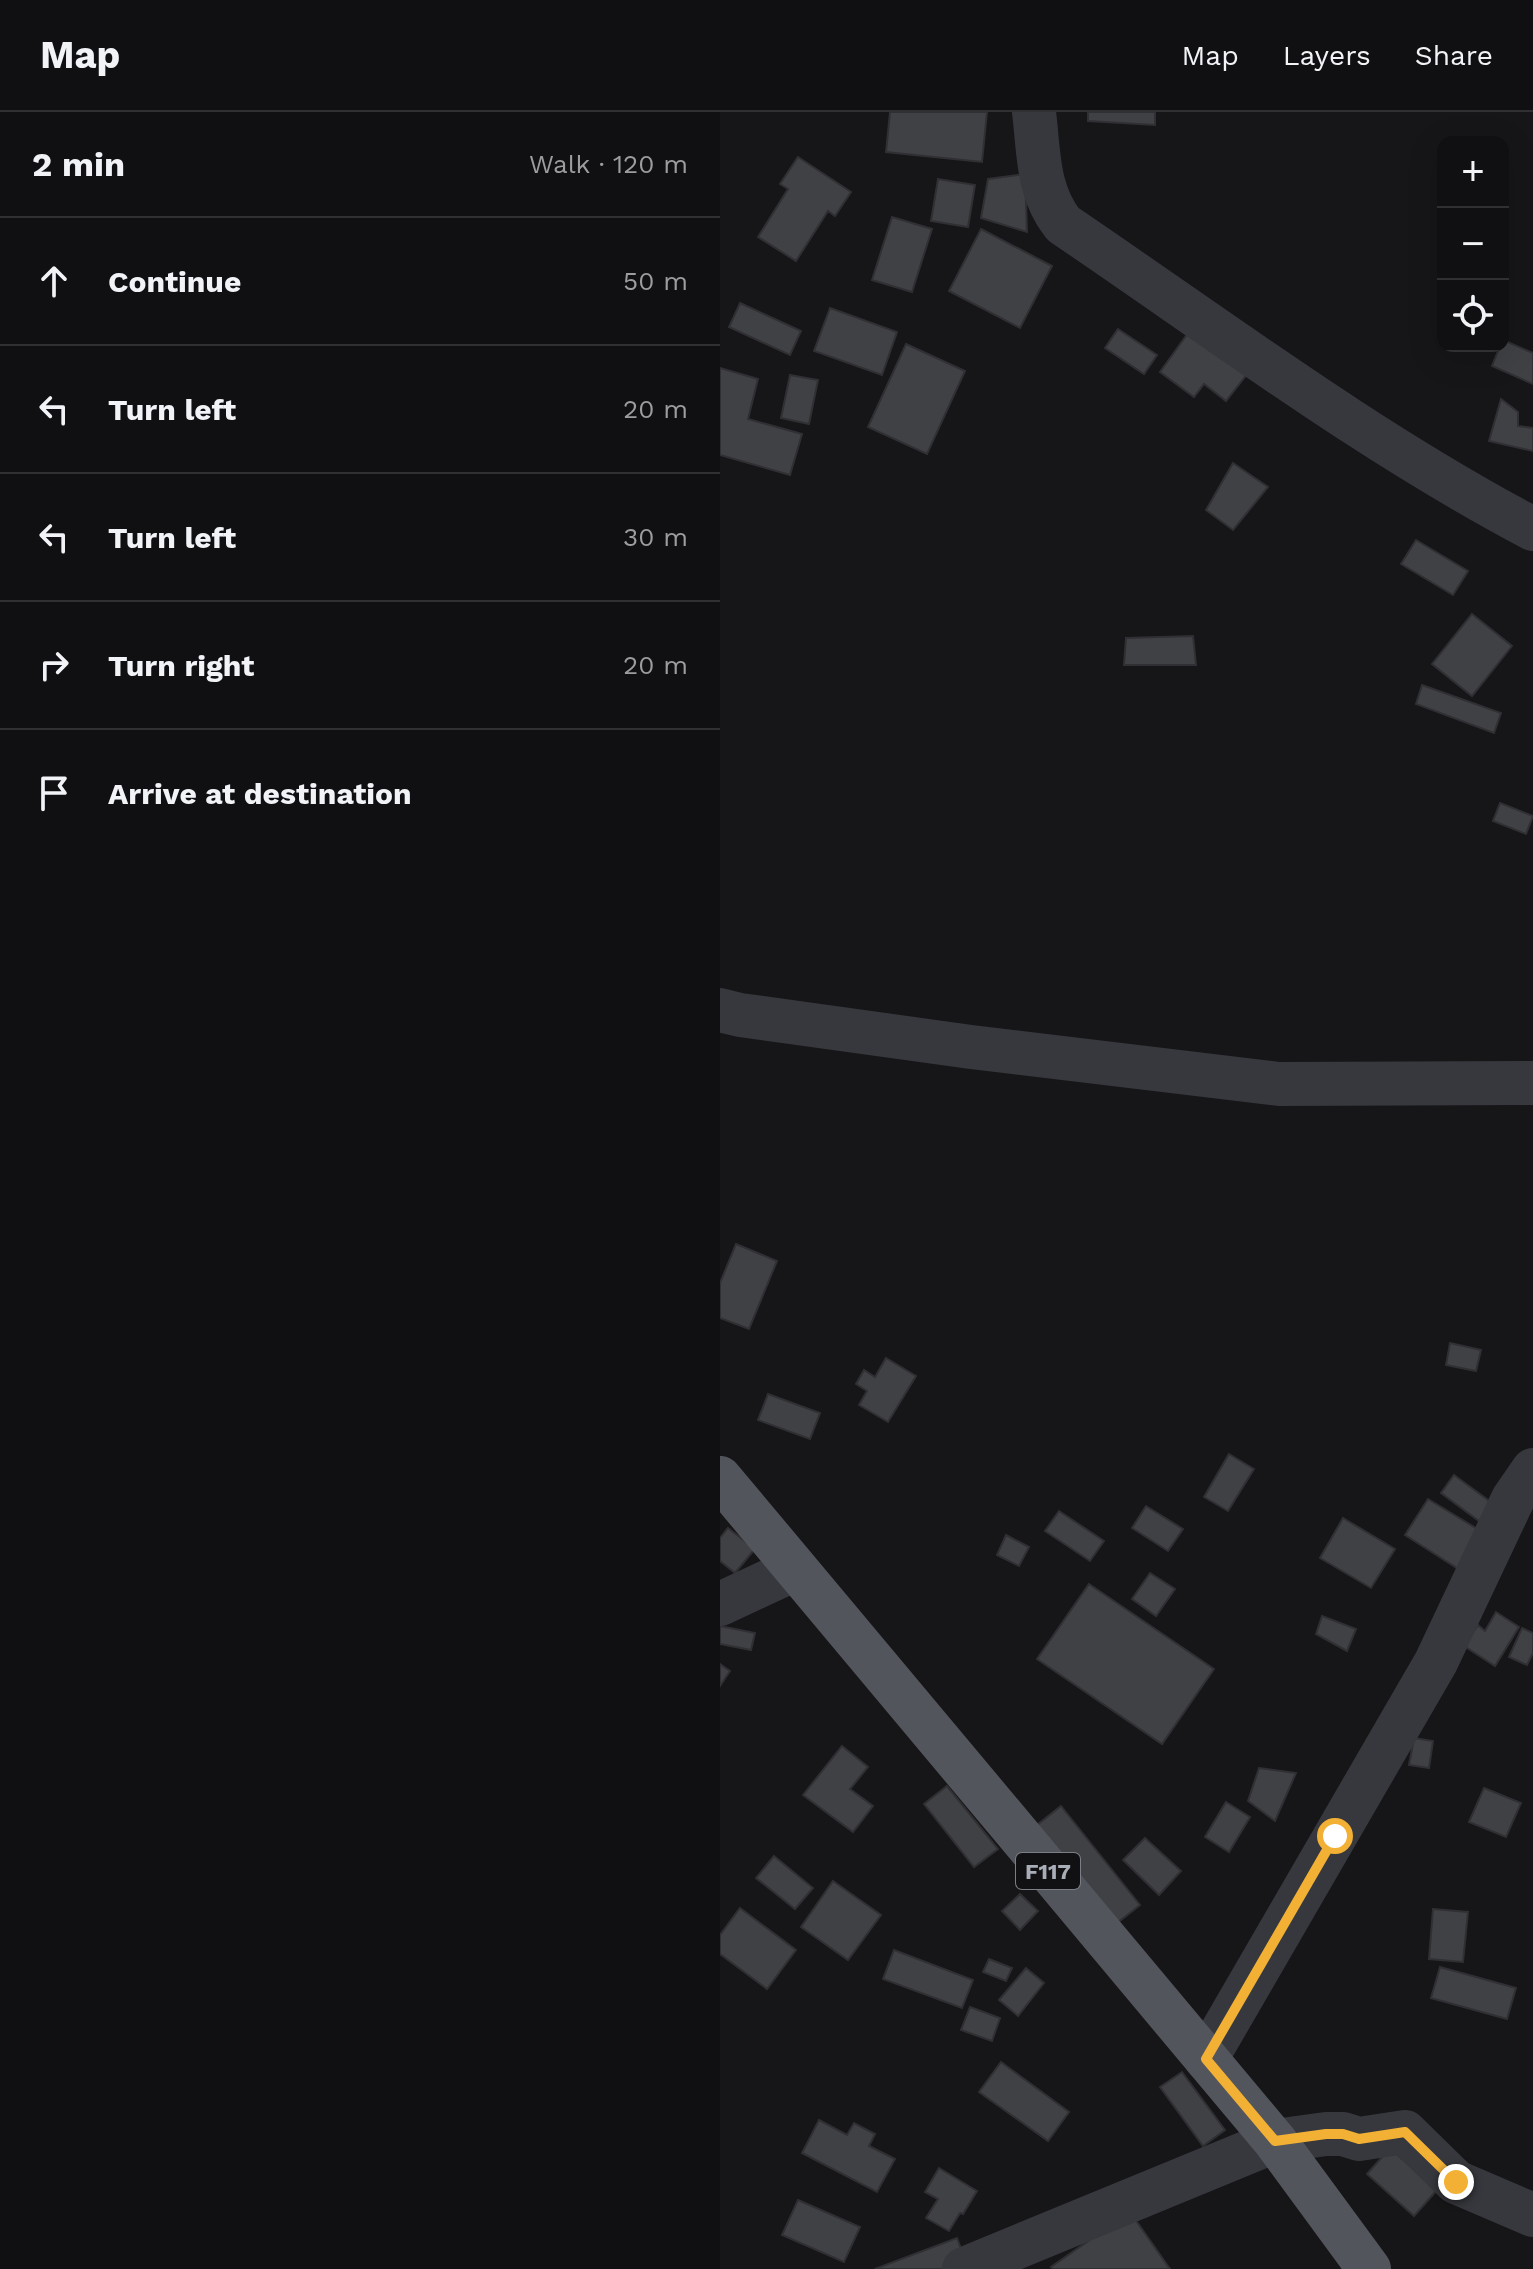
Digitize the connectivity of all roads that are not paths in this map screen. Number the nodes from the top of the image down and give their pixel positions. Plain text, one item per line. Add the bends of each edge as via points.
1 (1034, 112) edge
2 (1533, 529) edge
3 (720, 1010) edge
4 (1533, 1083) edge
5 (1533, 1470) edge
6 (720, 1478) edge
7 (795, 1569) junction
8 (720, 1604) edge
9 (1206, 2059) junction
10 (1275, 2141) junction
11 (1533, 2215) edge
12 (964, 2269) edge
13 (1369, 2269) edge

1 - 2 street via 1044,193 1063,224 1286,379
3 - 4 street via 1279,1084
5 - 9 street via 1513,1499 1436,1662
6 - 7 main road, F117
7 - 8 street
7 - 9 main road, F117
9 - 10 main road, F117
10 - 11 street via 1405,2132 1456,2182
10 - 12 street
10 - 13 main road, F117

